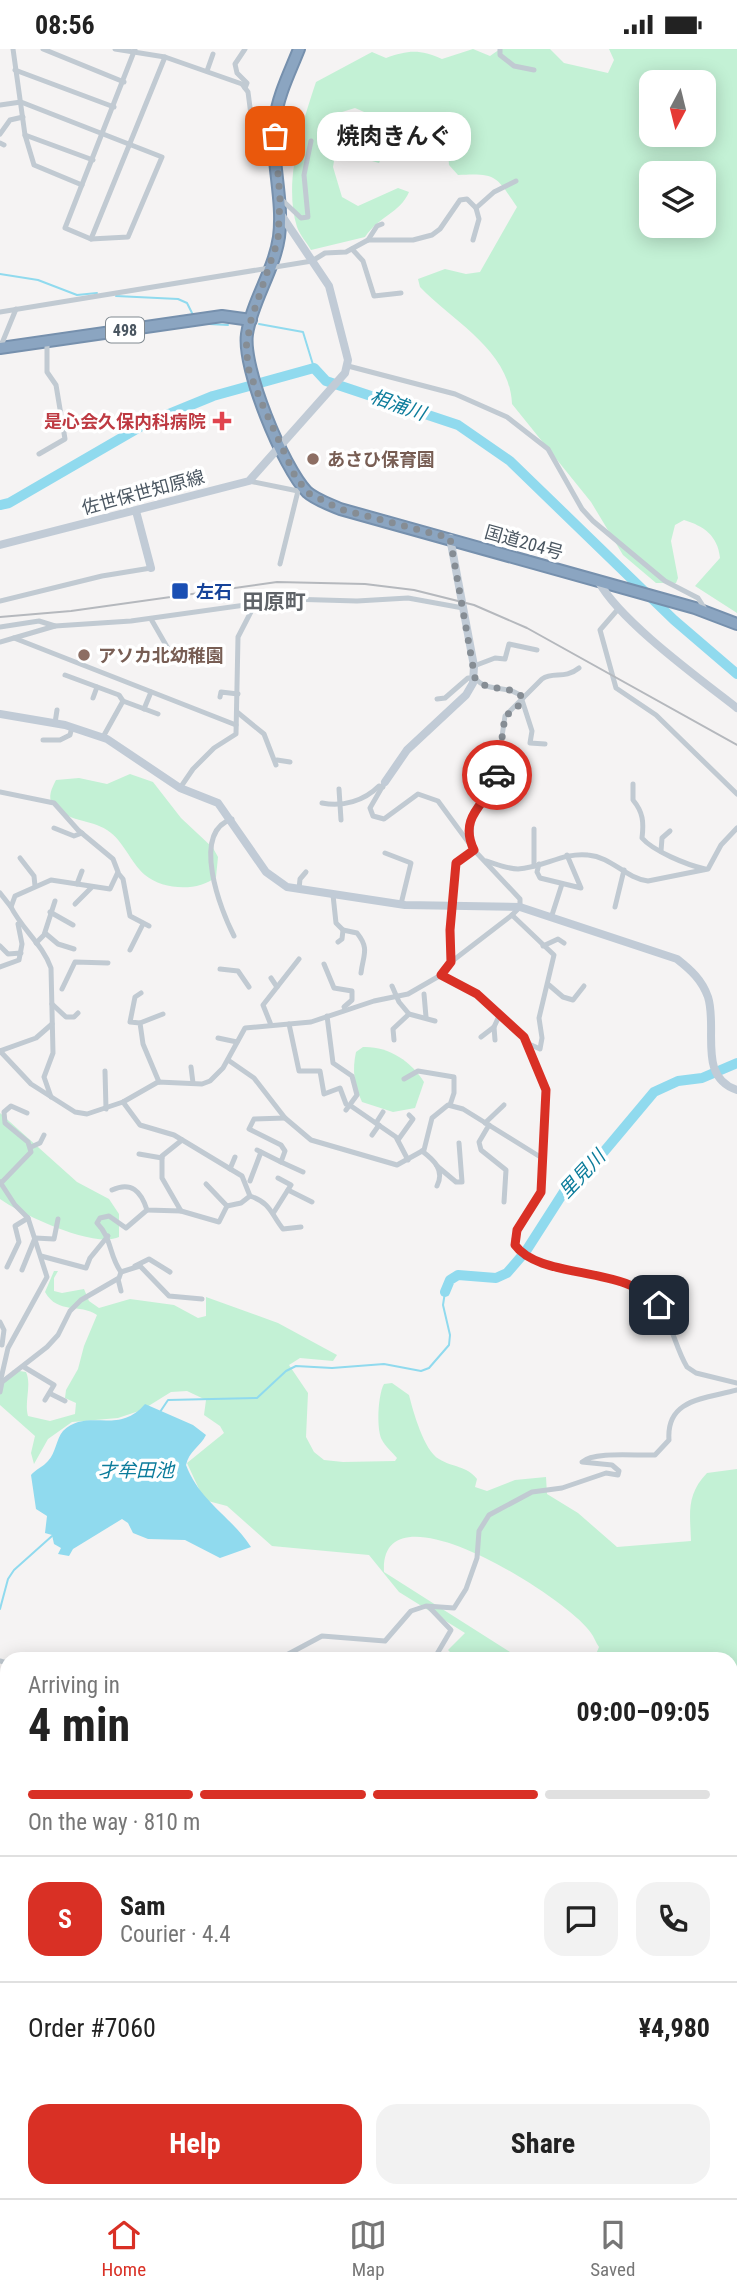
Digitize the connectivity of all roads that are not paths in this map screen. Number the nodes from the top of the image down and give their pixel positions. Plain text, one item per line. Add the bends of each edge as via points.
1 (13, 49) edge
2 (43, 49) edge
3 (115, 49) edge
4 (245, 49) edge
5 (299, 49) edge
6 (500, 49) edge
7 (135, 51) edge
8 (213, 54) dead end
9 (165, 57) junction
10 (15, 70) junction
11 (534, 70) dead end
12 (207, 71) junction
13 (124, 82) junction
14 (245, 88) junction
15 (21, 102) junction
16 (0, 106) edge
17 (114, 107) junction
18 (23, 117) junction
19 (275, 121) junction
20 (0, 134) edge
21 (104, 134) junction
22 (25, 135) junction
23 (311, 141) dead end
24 (128, 144) junction
25 (93, 160) junction
26 (516, 181) dead end
27 (82, 185) junction
28 (280, 198) junction
29 (476, 208) junction
30 (280, 213) junction
31 (382, 224) dead end
32 (91, 239) junction
33 (368, 240) junction
34 (473, 240) dead end
35 (352, 249) junction
36 (312, 261) junction
37 (269, 267) junction
38 (401, 293) dead end
39 (16, 309) junction
40 (0, 312) edge
41 (251, 320) junction
42 (47, 342) junction
43 (0, 349) edge
44 (348, 366) junction
45 (281, 447) junction
46 (38, 454) dead end
47 (249, 481) junction
48 (303, 492) junction
49 (136, 511) junction
50 (450, 538) junction
51 (0, 545) edge
52 (280, 564) dead end
53 (151, 568) joint
54 (599, 582) junction
55 (0, 601) edge
56 (255, 604) junction
57 (620, 607) junction
58 (463, 608) junction
59 (707, 612) junction
60 (151, 619) junction
61 (737, 624) edge
62 (0, 627) edge
63 (55, 627) junction
64 (14, 638) junction
65 (0, 642) edge
66 (167, 647) junction
67 (537, 650) dead end
68 (151, 656) dead end
69 (174, 659) dead end
70 (474, 666) junction
71 (579, 668) dead end
72 (65, 675) dead end
73 (469, 676) junction
74 (97, 687) junction
75 (151, 692) junction
76 (238, 694) junction
77 (220, 697) dead end
78 (93, 698) dead end
79 (437, 699) dead end
80 (522, 699) junction
81 (123, 701) junction
82 (737, 708) edge
83 (144, 709) junction
84 (57, 711) dead end
85 (237, 712) junction
86 (0, 714) edge
87 (158, 714) dead end
88 (55, 723) junction
89 (236, 725) junction
90 (72, 727) junction
91 (103, 737) junction
92 (43, 740) dead end
93 (545, 744) dead end
94 (477, 757) dead end
95 (290, 762) dead end
96 (498, 765) junction
97 (384, 785) junction
98 (633, 785) dead end
99 (180, 788) junction
100 (339, 789) dead end
101 (0, 792) edge
102 (737, 794) edge
103 (322, 803) dead end
104 (341, 803) junction
105 (232, 819) junction
106 (341, 820) dead end
107 (54, 828) dead end
108 (737, 828) edge
109 (534, 829) dead end
110 (670, 831) dead end
111 (82, 833) junction
112 (473, 849) junction
113 (661, 851) junction
114 (385, 853) dead end
115 (567, 855) junction
116 (20, 858) dead end
117 (483, 860) junction
118 (536, 865) junction
119 (708, 869) junction
120 (624, 870) junction
121 (82, 871) dead end
122 (306, 872) dead end
123 (118, 873) junction
124 (78, 884) junction
125 (562, 884) junction
126 (35, 886) junction
127 (92, 887) junction
128 (110, 889) junction
129 (125, 889) junction
130 (299, 889) junction
131 (0, 894) edge
132 (333, 895) junction
133 (55, 901) dead end
134 (0, 903) edge
135 (75, 904) dead end
136 (401, 904) junction
137 (452, 905) junction
138 (9, 907) junction
139 (520, 907) junction
140 (615, 907) dead end
141 (50, 912) junction
142 (512, 915) junction
143 (552, 915) junction
144 (18, 921) junction
145 (73, 925) dead end
146 (343, 930) junction
147 (45, 933) junction
148 (234, 936) dead end
149 (338, 942) dead end
150 (36, 943) junction
151 (564, 943) dead end
152 (0, 946) edge
153 (542, 946) junction
154 (74, 949) dead end
155 (130, 950) dead end
156 (21, 953) junction
157 (299, 959) dead end
158 (451, 962) junction
159 (108, 963) dead end
160 (324, 964) dead end
161 (0, 967) edge
162 (220, 969) dead end
163 (361, 973) dead end
164 (441, 975) junction
165 (271, 978) dead end
166 (549, 985) junction
167 (392, 986) dead end
168 (584, 986) dead end
169 (249, 987) dead end
170 (277, 987) junction
171 (53, 993) junction
172 (137, 994) dead end
173 (424, 994) dead end
174 (398, 996) junction
175 (52, 1004) junction
176 (344, 1011) junction
177 (78, 1013) dead end
178 (163, 1014) dead end
179 (409, 1014) junction
180 (500, 1014) junction
181 (327, 1016) junction
182 (425, 1017) junction
183 (435, 1021) dead end
184 (140, 1023) junction
185 (52, 1024) junction
186 (289, 1024) junction
187 (271, 1025) junction
188 (494, 1027) junction
189 (481, 1037) dead end
190 (218, 1038) dead end
191 (394, 1040) dead end
192 (495, 1040) dead end
193 (237, 1042) junction
194 (0, 1044) edge
195 (528, 1044) junction
196 (2, 1050) edge
197 (228, 1061) junction
198 (191, 1067) dead end
199 (105, 1071) dead end
200 (407, 1080) dead end
201 (159, 1082) junction
202 (193, 1083) junction
203 (737, 1090) edge
204 (51, 1097) junction
205 (123, 1102) junction
206 (450, 1105) junction
207 (504, 1105) dead end
208 (348, 1106) junction
209 (106, 1109) junction
210 (383, 1112) dead end
211 (27, 1113) dead end
212 (285, 1118) junction
213 (413, 1118) dead end
214 (377, 1124) junction
215 (487, 1124) junction
216 (44, 1135) dead end
217 (372, 1135) dead end
218 (182, 1140) junction
219 (398, 1140) junction
220 (459, 1143) dead end
221 (31, 1147) junction
222 (422, 1150) junction
223 (141, 1157) dead end
224 (235, 1157) dead end
225 (162, 1158) junction
226 (542, 1158) junction
227 (408, 1160) junction
228 (281, 1161) junction
229 (437, 1166) junction
230 (230, 1169) junction
231 (303, 1172) dead end
232 (130, 1177) dead end
233 (278, 1178) dead end
234 (250, 1181) dead end
235 (1, 1182) edge
236 (205, 1184) dead end
237 (437, 1186) dead end
238 (133, 1187) junction
239 (112, 1189) dead end
240 (288, 1190) junction
241 (250, 1196) junction
242 (506, 1200) dead end
243 (312, 1202) dead end
244 (227, 1206) junction
245 (147, 1210) junction
246 (181, 1211) junction
247 (274, 1212) junction
248 (28, 1218) junction
249 (58, 1219) dead end
250 (301, 1227) dead end
251 (108, 1236) junction
252 (35, 1238) junction
253 (41, 1256) junction
254 (8, 1267) dead end
255 (132, 1267) junction
256 (22, 1270) dead end
257 (121, 1272) junction
258 (170, 1272) dead end
259 (118, 1279) junction
260 (121, 1290) dead end
261 (202, 1299) dead end
262 (0, 1322) edge
263 (3, 1346) edge
264 (24, 1367) junction
265 (1, 1383) edge
266 (737, 1383) edge
267 (737, 1390) edge
268 (0, 1392) edge
269 (51, 1394) junction
270 (45, 1400) dead end
271 (65, 1401) dead end
272 (429, 1607) junction
273 (292, 1652) edge
274 (438, 1652) edge

1 - 10 street
2 - 13 street
3 - 7 street
4 - 14 street via 234,64 247,83
5 - 19 highway
6 - 11 street via 500,55 514,67
7 - 9 street
7 - 13 street
8 - 12 street
9 - 12 street
9 - 24 street
10 - 15 street
10 - 17 street
12 - 14 street
13 - 17 street
14 - 19 street via 251,115
15 - 16 street
15 - 18 street
15 - 21 street
17 - 21 street
18 - 20 street via 10,120
18 - 22 street
19 - 28 highway
21 - 24 street
21 - 25 street
22 - 25 street
22 - 27 street via 34,165
23 - 28 street via 304,174 308,217 301,218
24 - 32 street
24 - 32 street via 162,157 128,237
25 - 27 street
26 - 29 street
27 - 32 street via 65,228
28 - 30 highway
29 - 33 street via 467,199 460,200 432,235 413,240
29 - 34 street via 480,219
30 - 36 street
30 - 37 highway
31 - 33 street
33 - 35 street
35 - 36 street via 325,253
35 - 38 street via 363,261 374,296
36 - 37 street
36 - 44 street via 329,286
37 - 39 street
37 - 41 highway
39 - 40 street
39 - 43 street
41 - 42 highway, 498 via 222,316
41 - 45 highway via 246,348 249,371
42 - 43 highway, 498
42 - 46 street via 47,372 56,385 65,439
44 - 45 street
44 - 59 street via 432,386 507,417 548,449 593,521 666,581 698,598
45 - 47 street
45 - 48 highway
47 - 48 street
47 - 49 street, 佐世保世知原線
48 - 50 highway, 国道204号 via 340,509
48 - 52 street
49 - 51 street, 佐世保世知原線
49 - 53 street
50 - 54 highway, 国道204号
50 - 58 street
53 - 55 street
54 - 57 street
54 - 59 highway, 国道204号
56 - 58 street via 288,599 408,598
56 - 60 street
56 - 76 street via 238,637
57 - 82 street
57 - 102 street via 600,630 616,688 656,715
58 - 70 street
59 - 61 highway, 国道204号
60 - 63 street
60 - 66 street
62 - 63 street via 39,621
63 - 64 street
64 - 65 street
64 - 75 street
66 - 68 street
66 - 69 street
67 - 70 street via 509,644 505,659
70 - 73 street
71 - 80 street via 565,677 547,676
72 - 74 street
73 - 79 street via 445,698
73 - 80 street via 484,687 513,691
73 - 97 street via 466,695 407,750
74 - 78 street
74 - 81 street
75 - 83 street
75 - 89 street
76 - 77 street via 221,692
76 - 85 street
80 - 93 street via 532,731 530,743
80 - 96 street via 505,716
81 - 83 street
81 - 91 street
83 - 87 street
84 - 88 street
85 - 89 street
85 - 95 street via 264,734 276,763
86 - 88 street
88 - 90 street
89 - 99 street via 232,739 214,748
90 - 91 street
90 - 92 street via 70,735 60,740
91 - 99 street
94 - 96 street
96 - 112 street via 495,784 472,815
97 - 104 street via 355,801
97 - 112 street via 370,808 373,816 384,818 424,795 440,804
98 - 113 street via 633,800 644,825 642,838
99 - 105 street via 218,803
100 - 104 street
101 - 111 street via 54,803
103 - 104 street
104 - 106 street
105 - 130 street via 273,880
105 - 148 street via 217,832 211,866 223,914
107 - 111 street via 74,836
108 - 119 street
109 - 118 street
110 - 113 street via 662,838
111 - 123 street via 113,859
112 - 117 street
112 - 137 street via 456,863
113 - 119 street via 680,863
114 - 136 street via 411,863
115 - 118 street
115 - 120 street via 603,857
115 - 125 street via 581,888
116 - 126 street via 34,876
117 - 118 street via 517,869
117 - 139 street via 517,894
118 - 125 street via 540,878
119 - 120 street via 648,881
120 - 140 street
121 - 124 street
122 - 130 street
123 - 128 street
123 - 129 street
124 - 126 street via 51,880
124 - 127 street
125 - 143 street
126 - 138 street via 15,896
127 - 128 street
127 - 135 street
128 - 129 street
129 - 155 street via 130,916 146,925
130 - 132 street
131 - 138 street
132 - 136 street
132 - 146 street via 334,918
133 - 141 street
134 - 138 street
136 - 137 street
137 - 139 street
137 - 158 street
138 - 144 street
139 - 142 street
139 - 143 street
141 - 145 street
141 - 147 street
142 - 153 street
142 - 158 street
143 - 203 street via 677,959 693,971 709,999 712,1065 723,1082
144 - 150 street
144 - 156 street
146 - 149 street
146 - 163 street via 357,933 365,944 368,953
147 - 150 street
147 - 154 street
150 - 171 street via 47,955
151 - 153 street via 558,939
152 - 156 street via 8,954
153 - 166 street via 554,955
156 - 161 street via 16,963
157 - 170 street
158 - 164 street
159 - 171 street via 75,962 63,989
160 - 176 street via 334,988 352,991
162 - 169 street via 238,971
164 - 174 street
164 - 180 street via 477,994
165 - 170 street
166 - 168 street via 573,1000
166 - 195 street via 539,1018 540,1049
167 - 174 street
170 - 187 street via 263,1005
171 - 175 street
172 - 184 street via 127,1018
173 - 182 street
174 - 176 street
174 - 179 street
175 - 177 street via 66,1017
175 - 185 street
176 - 181 street
178 - 184 street
179 - 182 street
179 - 191 street via 393,1029
180 - 188 street
180 - 195 street
181 - 186 street
181 - 208 street via 333,1063 352,1076 357,1095
182 - 183 street
184 - 201 street via 143,1044
185 - 196 street via 36,1038
185 - 204 street via 53,1053 44,1077
186 - 187 street
186 - 208 street via 299,1072 320,1071 324,1094 340,1088
187 - 193 street via 245,1028
188 - 189 street
188 - 192 street
190 - 193 street
193 - 197 street
194 - 196 street
195 - 226 street via 546,1090
196 - 204 street via 31,1084
197 - 202 street via 210,1081
197 - 212 street via 254,1078
198 - 202 street
199 - 209 street
200 - 206 street via 422,1070 454,1077
201 - 202 street
201 - 205 street
204 - 209 street via 81,1113
205 - 209 street
205 - 218 street via 141,1125
206 - 215 street
206 - 222 street via 432,1118
207 - 215 street
208 - 214 street
210 - 214 street
211 - 221 street via 11,1106 4,1118
212 - 227 street via 311,1140 385,1163 397,1165
212 - 228 street via 254,1119 249,1129 281,1146 285,1151
213 - 219 street
214 - 217 street
214 - 219 street
215 - 226 street
215 - 242 street via 479,1142 481,1150 506,1170
216 - 221 street
218 - 225 street
218 - 230 street
219 - 227 street
220 - 229 street via 462,1182
221 - 235 street via 23,1162
222 - 227 street
222 - 229 street
223 - 225 street
224 - 230 street
225 - 246 street via 162,1178
226 - 266 street via 541,1192 514,1239 519,1251 650,1294 687,1367
228 - 231 street
228 - 234 street via 259,1151
229 - 237 street
230 - 241 street via 242,1176
232 - 238 street
233 - 240 street via 291,1185
235 - 248 street
236 - 244 street
238 - 239 street
238 - 245 street
240 - 243 street
240 - 247 street
241 - 244 street
241 - 247 street via 265,1201
244 - 246 street via 216,1223
245 - 246 street
245 - 251 street via 126,1228 109,1216 100,1218 97,1223
247 - 250 street via 283,1229
248 - 252 street
248 - 254 street via 15,1226 19,1243
249 - 252 street via 54,1239
251 - 253 street via 86,1268
251 - 257 street
252 - 253 street
252 - 256 street
253 - 263 street via 47,1282
255 - 257 street
255 - 258 street via 149,1259
255 - 261 street via 145,1269 169,1296
257 - 259 street
259 - 260 street
259 - 264 street via 81,1300 58,1335
262 - 263 street
263 - 265 street
264 - 265 street
264 - 269 street via 51,1381
265 - 268 street
267 - 272 street via 689,1403 671,1415 669,1440 655,1455 586,1458 582,1462 612,1465 618,1475 606,1473 562,1488 532,1492 489,1515 479,1531 477,1559 454,1608
269 - 270 street
269 - 271 street
272 - 273 street via 411,1611 385,1640 321,1636
272 - 274 street via 451,1630

